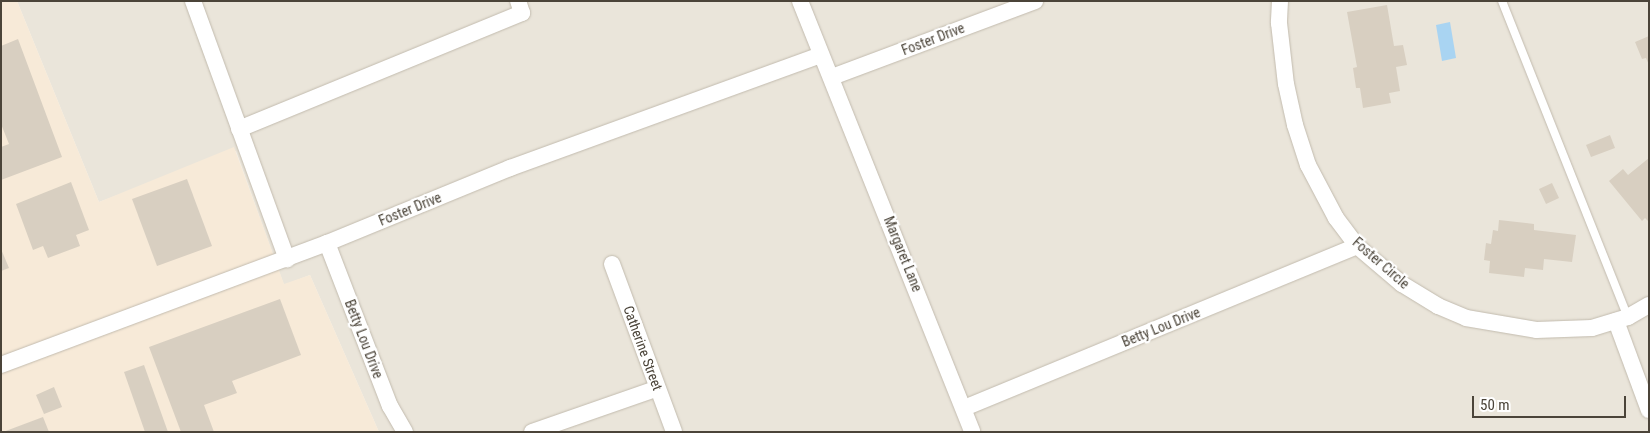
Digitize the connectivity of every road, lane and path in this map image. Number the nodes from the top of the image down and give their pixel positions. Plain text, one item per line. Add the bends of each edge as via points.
1 (193, 1) edge
2 (518, 1) edge
3 (800, 1) edge
4 (1034, 1) edge
5 (1280, 1) edge
6 (1502, 1) edge
7 (1007, 6) edge
8 (820, 55) junction
9 (832, 77) junction
10 (240, 129) junction
11 (327, 244) junction
12 (1358, 246) junction
13 (287, 259) junction
14 (612, 264) dead end
15 (1649, 305) edge
16 (1622, 319) junction
17 (1, 365) edge
18 (658, 388) junction
19 (964, 408) junction
20 (1649, 410) edge
21 (405, 432) edge
22 (532, 432) edge
23 (674, 432) edge
24 (972, 432) edge

1 - 10 street
2 - 10 street via 522,13
3 - 8 street
4 - 7 street, Foster Drive
5 - 12 street, Foster Circle via 1279,23 1294,125 1320,188 1336,218
6 - 16 lane
7 - 9 street, Foster Drive
8 - 9 street, Margaret Lane
8 - 11 street, Foster Drive via 510,168
9 - 19 street, Margaret Lane
10 - 13 street
11 - 13 street, Foster Drive
11 - 21 street, Betty Lou Drive via 390,406
12 - 16 street, Foster Circle via 1402,284 1438,306 1466,318 1547,330 1592,328
12 - 19 street, Betty Lou Drive
13 - 17 street, Foster Drive
14 - 18 street, Catherine Street
15 - 16 street, Foster Circle
16 - 20 street
18 - 22 street
18 - 23 street, Catherine Street
19 - 24 street, Margaret Lane

